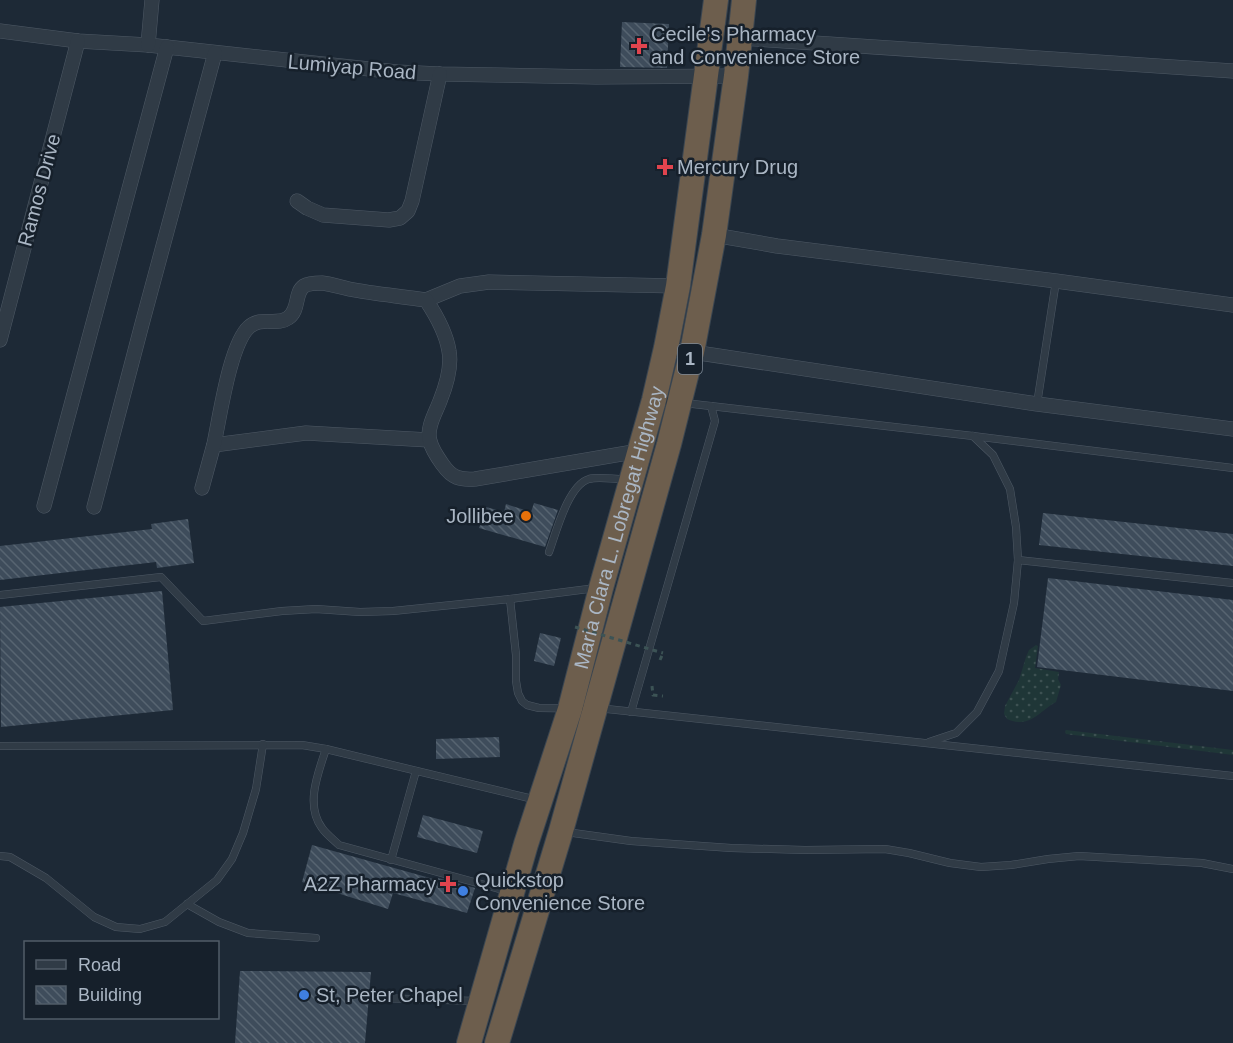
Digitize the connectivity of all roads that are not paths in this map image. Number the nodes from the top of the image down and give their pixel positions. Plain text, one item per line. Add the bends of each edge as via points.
1 (152, 0) edge
2 (716, 0) edge
3 (744, 0) edge
4 (0, 31) edge
5 (740, 38) junction
6 (78, 41) junction
7 (148, 45) junction
8 (167, 47) junction
9 (215, 53) junction
10 (1233, 71) edge
11 (440, 74) junction
12 (705, 76) junction
13 (736, 76) junction
14 (297, 201) dead end
15 (714, 235) junction
16 (1056, 281) junction
17 (678, 286) junction
18 (426, 300) junction
19 (1233, 306) edge
20 (0, 340) edge
21 (666, 348) junction
22 (692, 352) junction
23 (654, 400) junction
24 (679, 403) junction
25 (1037, 404) junction
26 (711, 406) junction
27 (1233, 429) edge
28 (973, 436) junction
29 (429, 440) junction
30 (214, 445) junction
31 (639, 451) junction
32 (1233, 468) edge
33 (631, 480) junction
34 (202, 488) dead end
35 (44, 506) dead end
36 (94, 507) dead end
37 (549, 552) dead end
38 (1018, 560) junction
39 (1233, 583) edge
40 (601, 588) junction
41 (0, 595) edge
42 (510, 599) junction
43 (570, 709) junction
44 (595, 709) junction
45 (631, 712) junction
46 (927, 743) junction
47 (262, 744) junction
48 (0, 746) edge
49 (326, 749) junction
50 (416, 771) junction
51 (1233, 776) edge
52 (540, 801) junction
53 (561, 831) junction
54 (0, 856) edge
55 (391, 860) junction
56 (1233, 869) edge
57 (512, 892) junction
58 (187, 904) junction
59 (316, 938) dead end
60 (377, 998) dead end
61 (481, 1001) junction
62 (469, 1043) edge
63 (497, 1043) edge

1 - 7 street
2 - 12 highway, Maria Clara L. Lobregat Highway / 1
3 - 5 highway, Maria Clara L. Lobregat Highway / 1
4 - 6 street, Lumiyap Road
5 - 10 street
5 - 13 highway, Maria Clara L. Lobregat Highway / 1
6 - 7 street, Lumiyap Road
6 - 20 street, Ramos Drive
7 - 8 street, Lumiyap Road
8 - 9 street, Lumiyap Road
8 - 35 street
9 - 11 street, Lumiyap Road
9 - 36 street
11 - 12 street, Lumiyap Road
11 - 14 street via 408,211 389,220 323,215
12 - 13 street, Lumiyap Road
12 - 17 highway, Maria Clara L. Lobregat Highway / 1
13 - 15 highway, Maria Clara L. Lobregat Highway / 1
15 - 16 street
15 - 22 highway, Maria Clara L. Lobregat Highway / 1
16 - 19 street
16 - 25 lane
17 - 18 street via 489,282 460,286
17 - 21 highway, Maria Clara L. Lobregat Highway / 1
18 - 29 street via 445,334 450,352 448,376
18 - 30 street via 321,283 304,286 297,306 286,320 254,323 240,338
21 - 22 street
21 - 23 highway, Maria Clara L. Lobregat Highway / 1
22 - 24 highway, Maria Clara L. Lobregat Highway / 1
22 - 25 street
23 - 24 lane
23 - 31 highway, Maria Clara L. Lobregat Highway / 1
24 - 26 lane
24 - 44 highway, Maria Clara L. Lobregat Highway / 1
25 - 27 street
26 - 28 lane
26 - 45 lane via 715,421
28 - 32 lane
28 - 38 lane via 993,455 1010,489
29 - 30 street via 306,433
29 - 31 street via 448,472 462,480
30 - 34 street
31 - 33 highway, Maria Clara L. Lobregat Highway / 1
33 - 37 lane via 590,478 574,490
33 - 40 highway, Maria Clara L. Lobregat Highway / 1
38 - 39 lane
38 - 46 lane via 1014,603 999,671 977,712 956,733
40 - 42 lane
40 - 43 highway, Maria Clara L. Lobregat Highway / 1
41 - 42 lane via 161,577 203,621 282,610 393,611
42 - 43 lane via 516,681 522,701 539,708
43 - 44 lane
43 - 52 highway, Maria Clara L. Lobregat Highway / 1
44 - 45 lane
44 - 53 highway, Maria Clara L. Lobregat Highway / 1
45 - 46 lane
46 - 51 lane
47 - 48 lane
47 - 49 lane
47 - 58 lane via 256,789 232,859 217,880
49 - 50 lane
49 - 55 lane via 314,787 315,813 322,828 339,845
50 - 52 lane
50 - 55 lane
52 - 57 highway, Maria Clara L. Lobregat Highway / 1
53 - 56 lane via 730,848 885,849 981,867 1079,856 1202,863
53 - 63 highway, Maria Clara L. Lobregat Highway / 1
54 - 58 lane via 10,857 46,878 94,917 116,927 140,929 165,922
55 - 57 lane
57 - 61 highway, Maria Clara L. Lobregat Highway / 1
58 - 59 lane via 248,933
60 - 61 lane
61 - 62 highway, Maria Clara L. Lobregat Highway / 1

